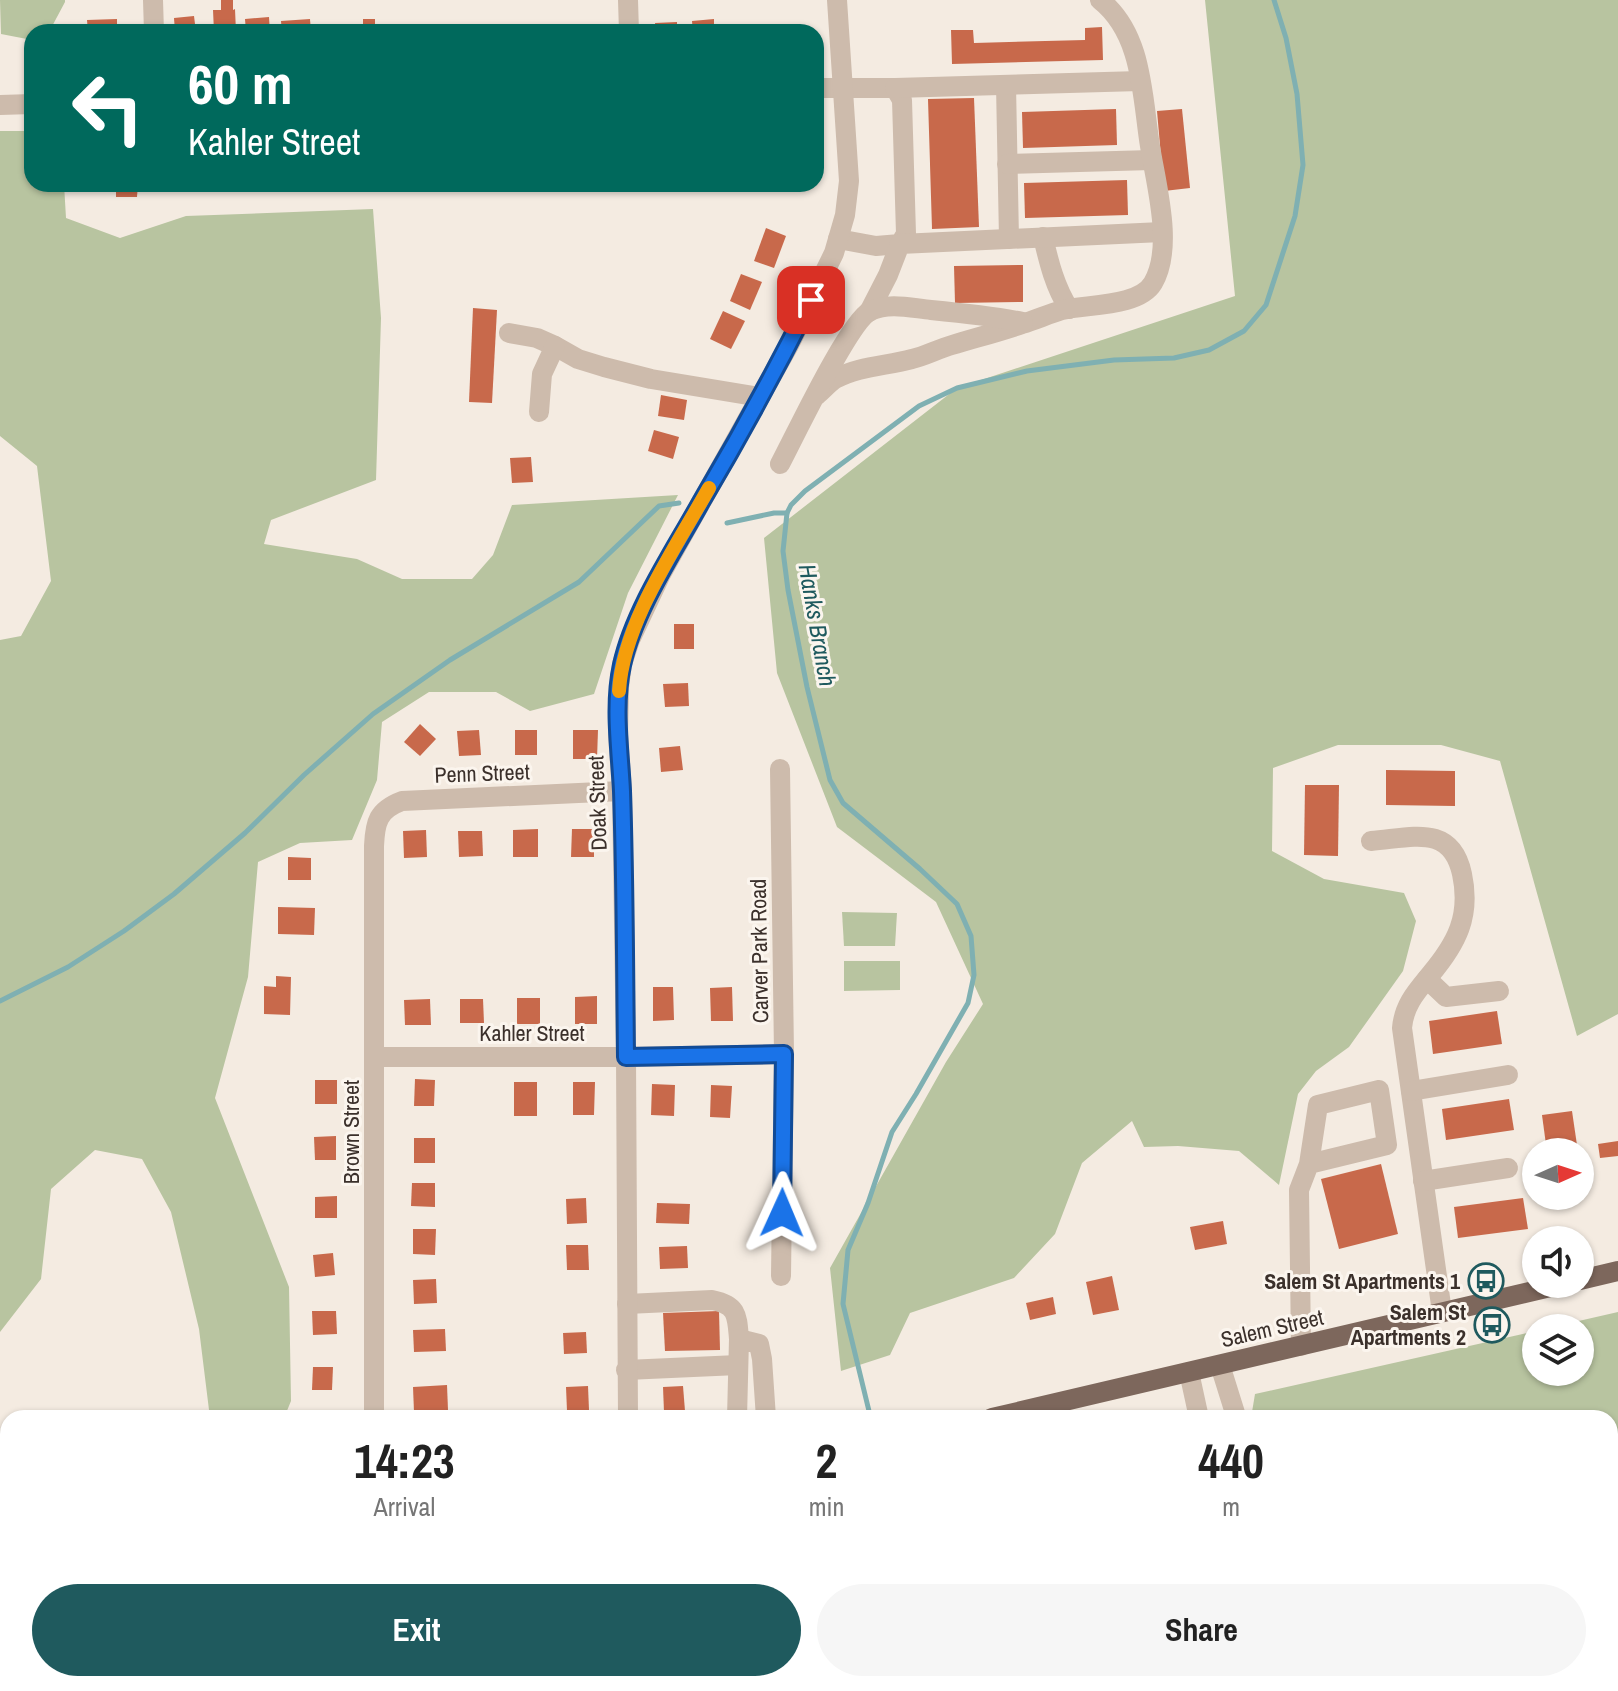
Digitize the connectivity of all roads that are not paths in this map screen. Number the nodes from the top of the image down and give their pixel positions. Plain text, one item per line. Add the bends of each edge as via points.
1 (153, 0) edge
2 (628, 0) edge
3 (837, 0) edge
4 (1100, 0) edge
5 (154, 24) edge
6 (629, 24) edge
7 (1140, 81) junction
8 (1006, 85) junction
9 (843, 87) junction
10 (824, 88) edge
11 (899, 94) junction
12 (24, 104) edge
13 (0, 105) edge
14 (1152, 160) junction
15 (1007, 164) junction
16 (1162, 232) junction
17 (1043, 237) junction
18 (838, 239) junction
19 (1009, 239) junction
20 (900, 244) junction
21 (1069, 309) junction
22 (869, 312) junction
23 (1027, 323) junction
24 (509, 333) dead end
25 (555, 346) junction
26 (817, 395) junction
27 (760, 397) junction
28 (539, 412) dead end
29 (780, 464) dead end
30 (780, 769) dead end
31 (622, 791) junction
32 (1371, 841) dead end
33 (374, 846) joint
34 (1427, 979) junction
35 (1499, 991) dead end
36 (784, 1054) junction
37 (375, 1057) junction
38 (626, 1057) junction
39 (1508, 1075) dead end
40 (1411, 1091) junction
41 (1309, 1164) junction
42 (1508, 1168) dead end
43 (1423, 1181) junction
44 (1618, 1271) edge
45 (781, 1276) dead end
46 (1594, 1277) edge
47 (1522, 1293) edge
48 (627, 1304) junction
49 (1442, 1312) junction
50 (739, 1339) junction
51 (1301, 1346) junction
52 (1220, 1365) junction
53 (738, 1367) junction
54 (626, 1370) junction
55 (1189, 1372) junction
56 (374, 1410) edge
57 (628, 1410) edge
58 (737, 1410) edge
59 (765, 1410) edge
60 (1026, 1410) edge
61 (1197, 1410) edge
62 (1234, 1410) edge

1 - 5 street
2 - 6 street
3 - 9 street, Doak Street
4 - 7 street via 1133,45
7 - 8 street
7 - 14 street
8 - 11 street
8 - 15 street
9 - 10 street
9 - 11 street
9 - 18 street, Doak Street via 849,181
11 - 20 street via 906,234
12 - 13 street
14 - 15 street
14 - 16 street
15 - 19 street
16 - 17 street
16 - 21 street via 1160,263 1152,285 1139,296
17 - 19 street
17 - 21 street
18 - 20 street
18 - 27 street, Doak Street
19 - 20 street
20 - 22 street
21 - 23 street
22 - 23 street via 910,307
22 - 26 street via 845,340
23 - 26 street via 849,373
24 - 25 street
25 - 27 street via 578,359 639,376
25 - 28 street via 542,374
26 - 29 street
27 - 31 street, Doak Street via 630,640 619,687
30 - 36 street, Carver Park Road
31 - 33 street, Penn Street via 402,801 377,820
31 - 38 street, Doak Street
32 - 34 street via 1439,839 1458,859 1465,911 1457,937
33 - 37 street, Brown Street
34 - 35 street via 1446,997
34 - 40 street via 1404,1013
36 - 38 street, Kahler Street
36 - 45 street, Carver Park Road
37 - 38 street, Kahler Street
37 - 56 street, Brown Street
38 - 48 street, Doak Street
39 - 40 street
40 - 43 street
41 - 41 street via 1387,1145 1379,1090 1318,1105
41 - 51 street via 1299,1190
42 - 43 street
43 - 49 street
44 - 46 main road
47 - 49 main road, Salem Street
48 - 50 street via 723,1302 737,1315
48 - 54 street, Doak Street
49 - 51 main road, Salem Street
50 - 53 street
50 - 59 street via 759,1344
51 - 52 main road, Salem Street
52 - 55 main road, Salem Street
52 - 62 street
53 - 54 street
53 - 58 street
54 - 57 street, Doak Street
55 - 60 main road, Salem Street
55 - 61 street

